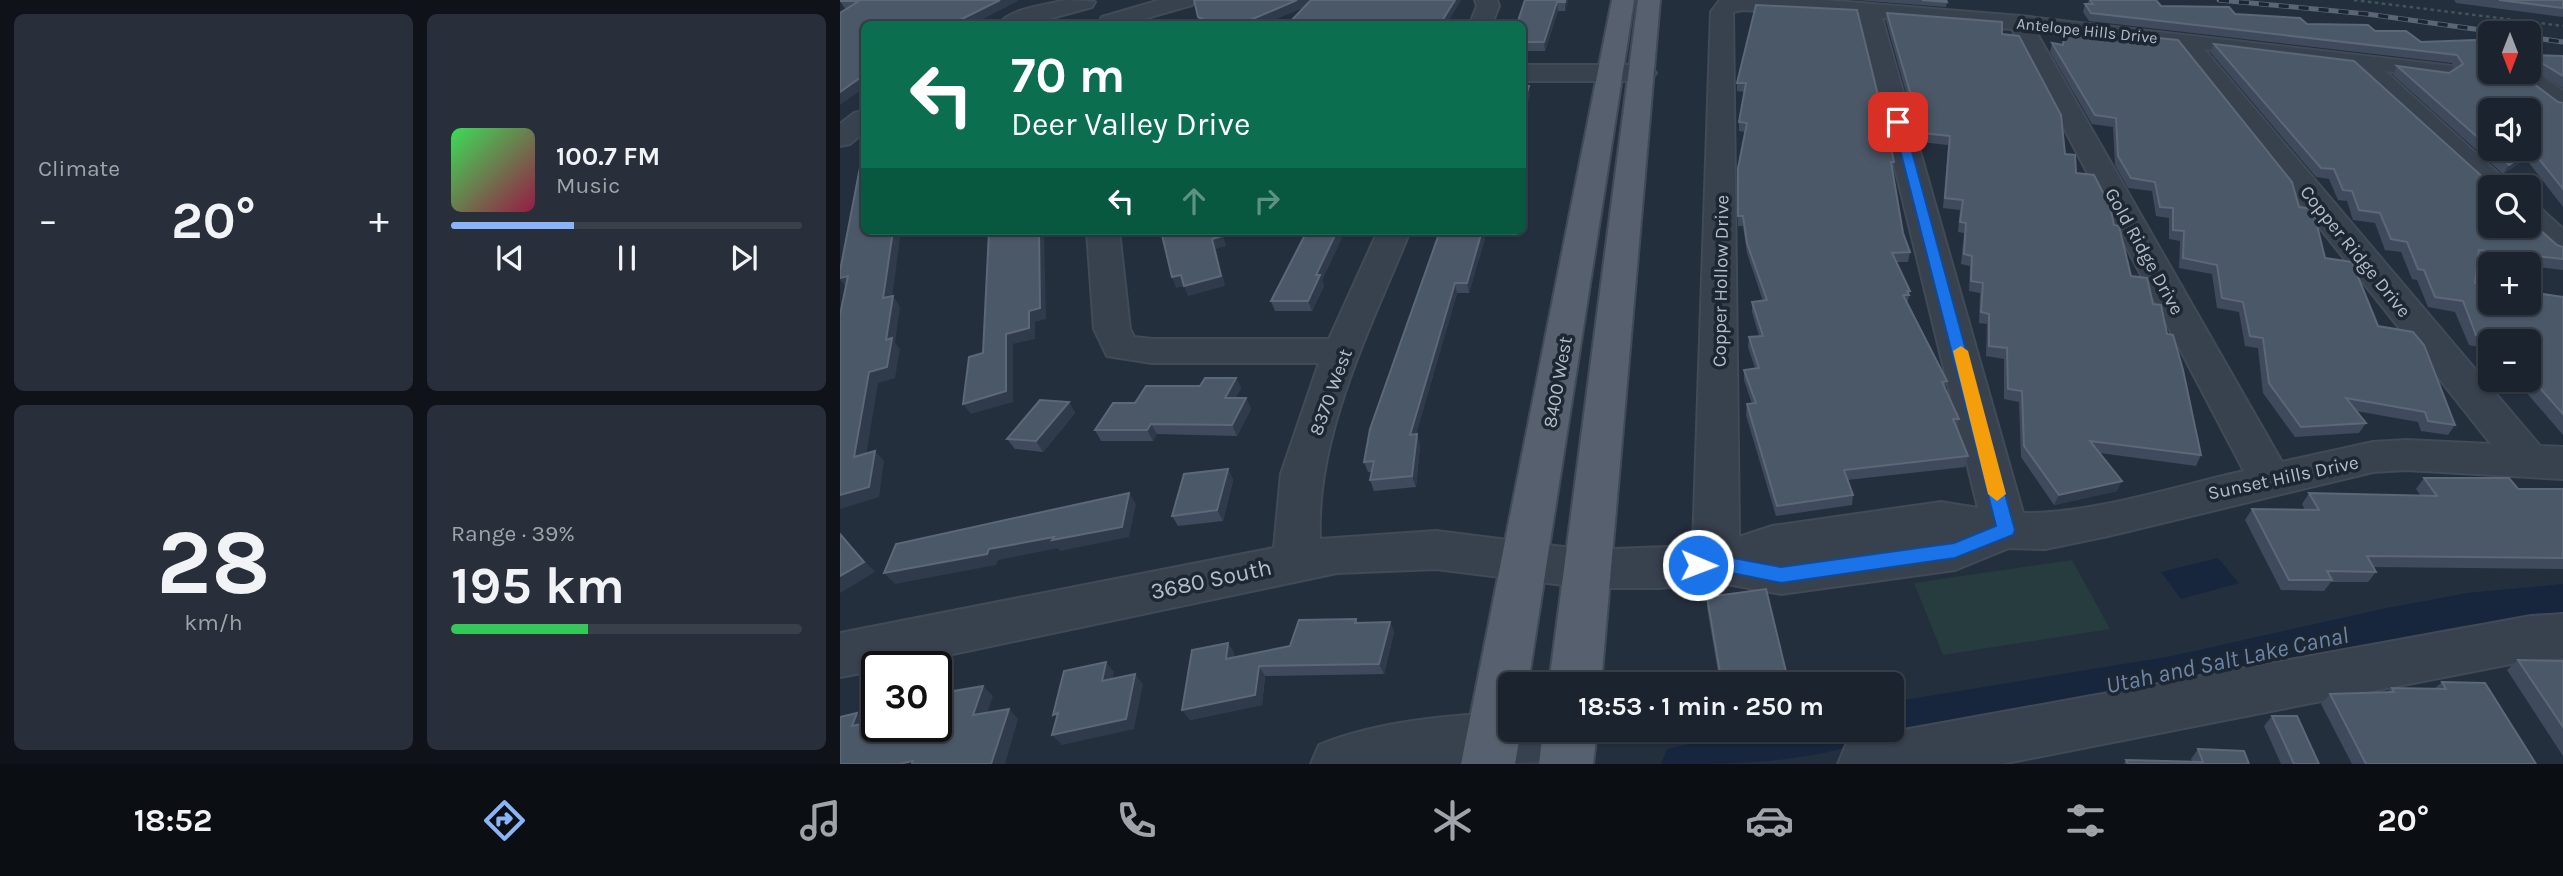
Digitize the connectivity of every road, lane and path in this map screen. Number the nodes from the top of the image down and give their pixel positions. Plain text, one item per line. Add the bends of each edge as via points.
1 (1184, 0) edge
2 (1486, 0) edge
3 (1623, 0) edge
4 (1649, 0) edge
5 (2354, 0) edge
6 (1082, 1) edge
7 (1730, 4) joint
8 (1868, 10) junction
9 (1018, 21) edge
10 (1109, 21) edge
11 (1118, 21) edge
12 (1482, 21) edge
13 (2020, 23) junction
14 (2563, 26) edge
15 (2183, 40) junction
16 (2358, 60) junction
17 (2443, 71) edge
18 (1526, 73) edge
19 (1627, 73) junction
20 (2538, 84) edge
21 (2558, 96) edge
22 (861, 121) edge
23 (840, 138) edge
24 (2485, 175) edge
25 (2541, 226) edge
26 (1103, 235) edge
27 (1392, 235) edge
28 (2563, 246) edge
29 (1344, 351) junction
30 (2546, 463) edge
31 (2270, 480) junction
32 (2006, 530) junction
33 (1298, 561) junction
34 (1525, 563) junction
35 (1717, 563) junction
36 (1587, 569) junction
37 (2563, 636) edge
38 (840, 655) edge
39 (1576, 672) edge
40 (1521, 742) edge
41 (1490, 751) edge
42 (1338, 764) edge
43 (1866, 764) edge

1 - 11 street
2 - 12 street
3 - 19 main road, 8400 West
4 - 19 main road, 8400 West
5 - 14 path
6 - 9 street
6 - 10 street
7 - 8 street, Antelope Hills Drive
7 - 35 street, Copper Hollow Drive via 1722,12
8 - 13 street, Antelope Hills Drive
8 - 32 street
13 - 15 street, Antelope Hills Drive
13 - 31 street, Gold Ridge Drive
15 - 16 street, Antelope Hills Drive
15 - 30 street, Copper Ridge Drive
16 - 17 street, Antelope Hills Drive
16 - 24 street
18 - 19 street
19 - 34 main road, 8400 West
19 - 36 main road, 8400 West
20 - 21 street
22 - 23 street
25 - 28 street
26 - 29 street via 1112,330 1120,347
27 - 29 street, 8370 West
29 - 33 street, 8370 West via 1297,506
30 - 31 street, Sunset Hills Drive via 2373,457
31 - 32 street, Sunset Hills Drive via 2045,531
32 - 35 street, Sunset Hills Drive via 1955,551 1781,575
33 - 34 street, 3680 South via 1350,553 1436,550
33 - 38 street, 3680 South
34 - 36 street, 3680 South
34 - 41 main road, 8400 West
35 - 36 street, Sunset Hills Drive
36 - 39 main road, 8400 West
37 - 43 street via 2504,643
40 - 41 street
41 - 42 street via 1440,742

